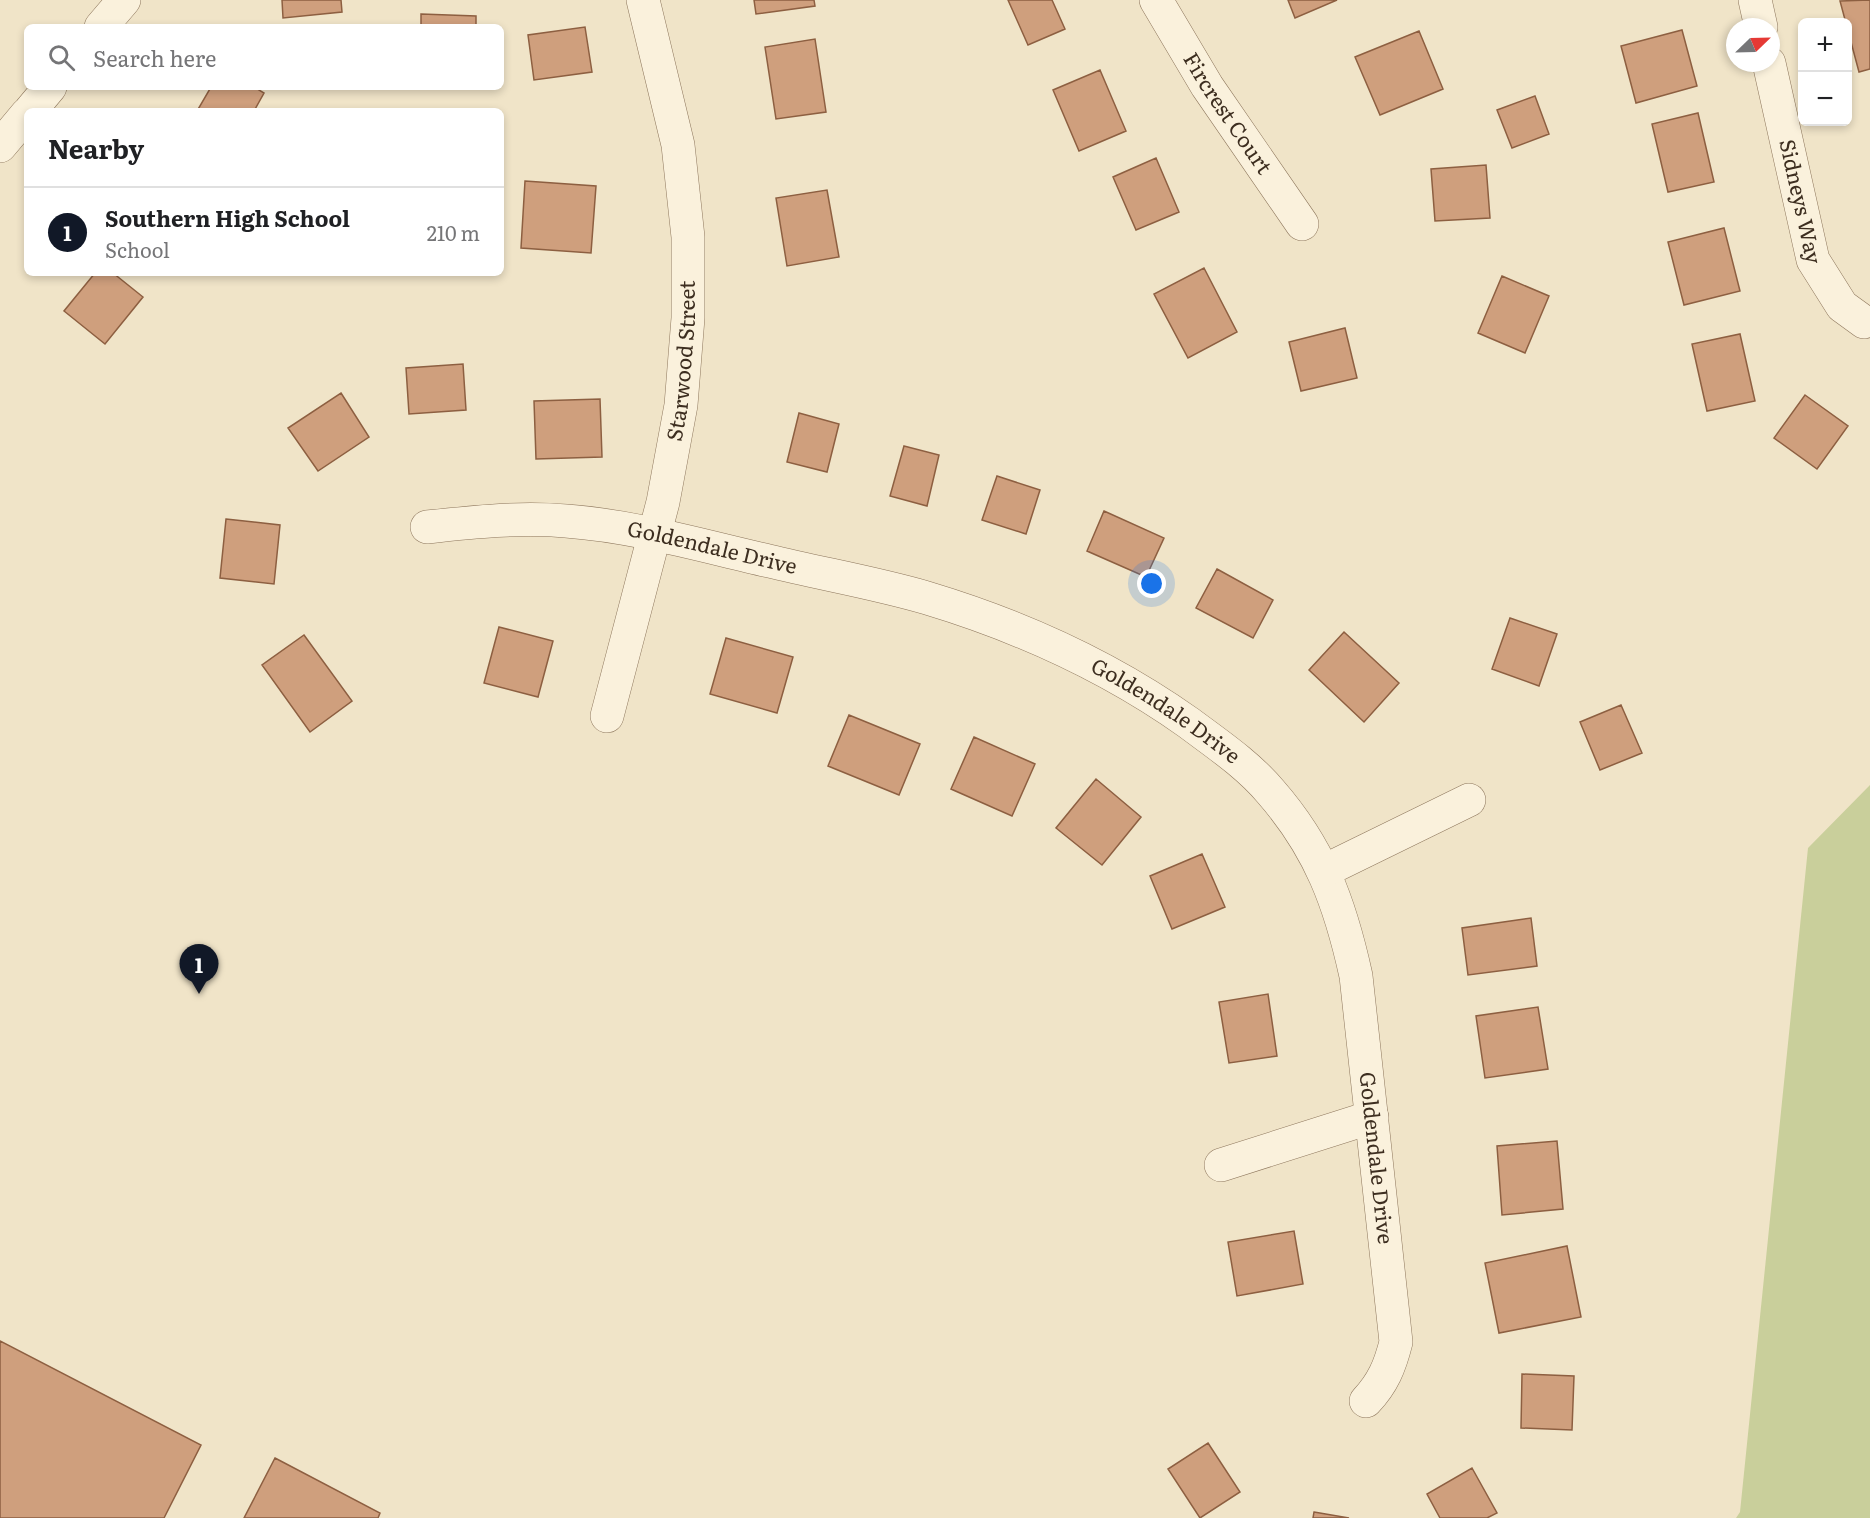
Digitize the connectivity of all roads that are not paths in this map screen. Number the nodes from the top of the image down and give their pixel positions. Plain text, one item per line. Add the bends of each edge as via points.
1 (124, 0) edge
2 (643, 0) edge
3 (1156, 0) edge
4 (1755, 0) edge
5 (1759, 18) edge
6 (104, 24) edge
7 (1771, 72) edge
8 (47, 90) edge
9 (32, 108) edge
10 (24, 118) edge
11 (0, 146) edge
12 (1302, 224) dead end
13 (1864, 322) dead end
14 (427, 527) dead end
15 (654, 534) junction
16 (607, 716) dead end
17 (1469, 800) dead end
18 (1324, 871) junction
19 (1372, 1117) junction
20 (1221, 1165) dead end
21 (1365, 1401) dead end

1 - 6 street
2 - 15 street, Starwood Street via 678,145 688,237 688,318 681,405
3 - 12 street, Fircrest Court via 1207,86
4 - 5 street
7 - 13 street, Sidneys Way via 1813,260 1842,306
8 - 9 street
10 - 11 street
14 - 15 street, Goldendale Drive via 503,519 567,521
15 - 16 street, Starwood Street
15 - 18 street, Goldendale Drive via 926,598 1003,623 1083,658 1163,705 1230,753 1269,790 1299,828
17 - 18 street
18 - 19 street, Goldendale Drive via 1343,918 1356,976
19 - 20 street
19 - 21 street, Goldendale Drive via 1396,1342 1389,1370

